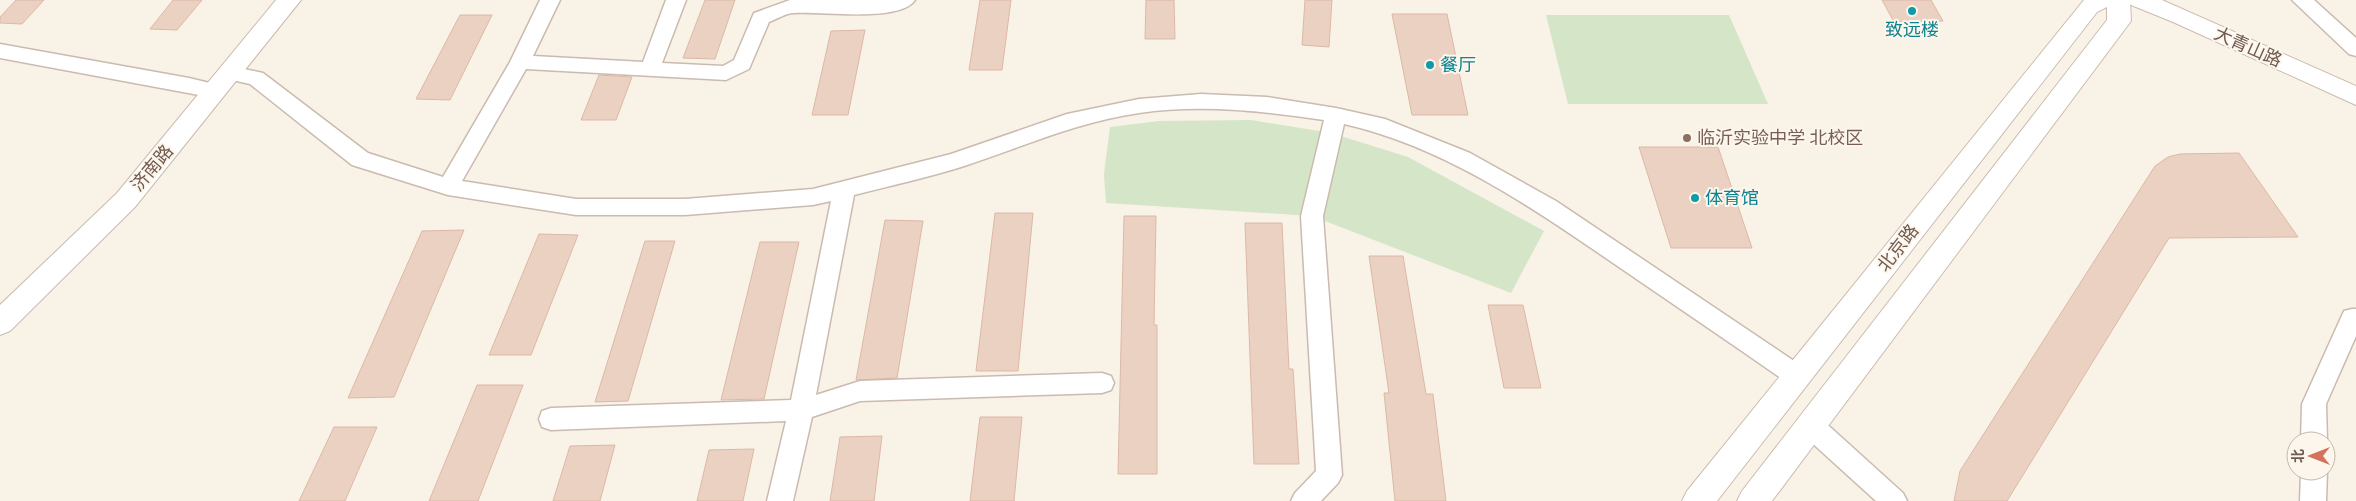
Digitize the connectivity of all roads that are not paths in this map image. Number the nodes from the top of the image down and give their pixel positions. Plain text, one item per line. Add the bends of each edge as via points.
1 (289, 0) edge
2 (550, 0) edge
3 (676, 0) edge
4 (906, 0) edge
5 (2102, 0) edge
6 (2118, 0) edge
7 (2139, 0) edge
8 (2302, 0) edge
9 (792, 3) edge
10 (2356, 49) edge
11 (0, 51) edge
12 (520, 62) junction
13 (650, 69) junction
14 (222, 82) junction
15 (2356, 96) edge
16 (1336, 115) junction
17 (448, 187) junction
18 (844, 190) junction
19 (2356, 318) edge
20 (0, 323) edge
21 (1797, 376) junction
22 (1102, 383) dead end
23 (801, 410) junction
24 (550, 419) dead end
25 (1810, 425) junction
26 (2314, 431) edge
27 (2314, 481) edge
28 (780, 501) edge
29 (1304, 501) edge
30 (1698, 501) edge
31 (1753, 501) edge
32 (1894, 501) edge
33 (2313, 501) edge

1 - 14 main road, 济南路
2 - 12 street
3 - 13 street
4 - 9 street via 890,6 820,8
5 - 21 main road, 北京路 via 2089,8
6 - 25 main road via 2119,21
7 - 15 main road, 大青山路
8 - 10 street
9 - 13 street via 761,18 742,64 726,73
11 - 14 street
12 - 13 street
12 - 17 street
14 - 17 street via 256,78 360,160
14 - 20 main road, 济南路 via 126,200
16 - 18 street via 1267,104 1201,101 1139,106 1067,121 955,161
16 - 21 street via 1385,126 1462,159 1548,207
16 - 29 street via 1312,216 1329,476
17 - 18 street via 586,207 685,207 813,197
18 - 23 street
19 - 26 street via 2352,318 2314,404
21 - 30 main road, 北京路
22 - 23 street via 860,391
23 - 24 street
23 - 28 street
25 - 31 main road
25 - 32 street
27 - 33 street

